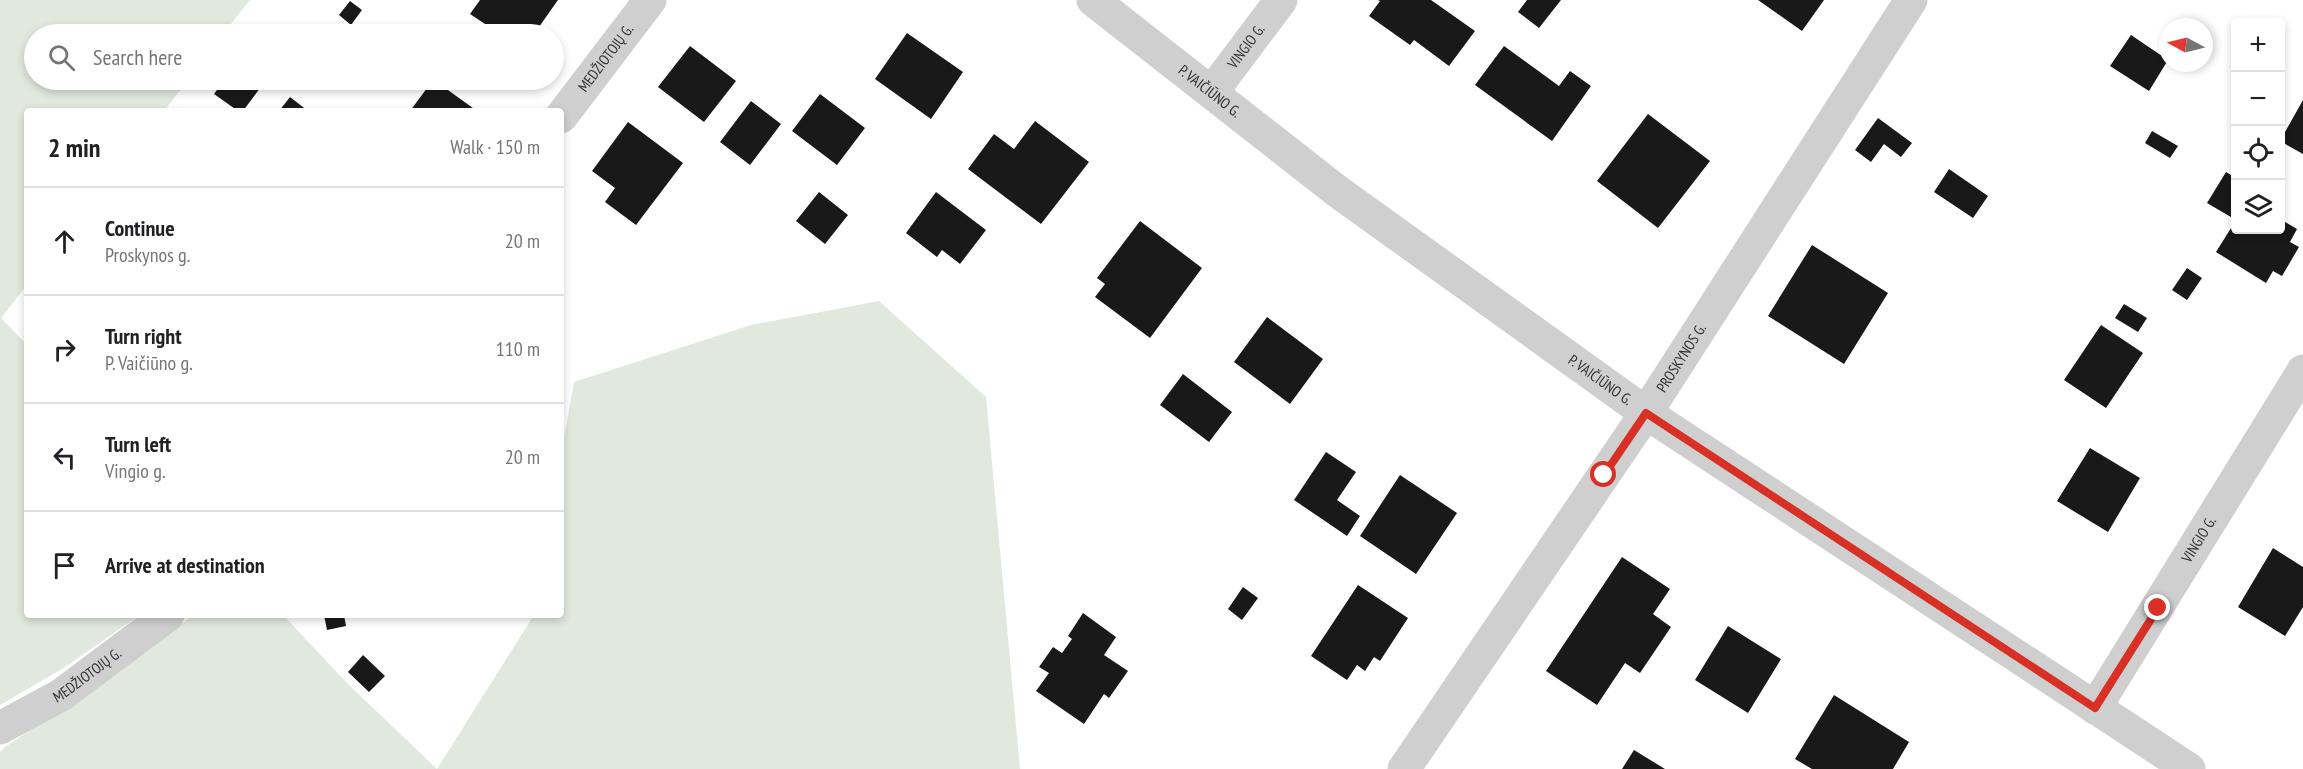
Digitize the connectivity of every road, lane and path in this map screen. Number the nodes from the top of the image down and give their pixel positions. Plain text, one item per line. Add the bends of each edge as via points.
1 (650, 0) edge
2 (1093, 0) edge
3 (1281, 0) edge
4 (1911, 0) edge
5 (1212, 92) junction
6 (564, 113) edge
7 (2303, 371) edge
8 (1646, 413) junction
9 (164, 618) edge
10 (2095, 708) junction
11 (0, 728) edge
12 (1404, 769) edge
13 (2189, 769) edge

1 - 6 street, MEDŽIOTOJŲ G.
2 - 5 street, P. VAIČIŪNO G.
3 - 5 street, VINGIO G.
4 - 8 street, PROSKYNOS G.
5 - 8 street, P. VAIČIŪNO G. via 1337,191
7 - 10 street, VINGIO G.
8 - 10 street, P. VAIČIŪNO G.
8 - 12 street, PROSKYNOS G.
9 - 11 street, MEDŽIOTOJŲ G. via 61,695
10 - 13 street, P. VAIČIŪNO G.

